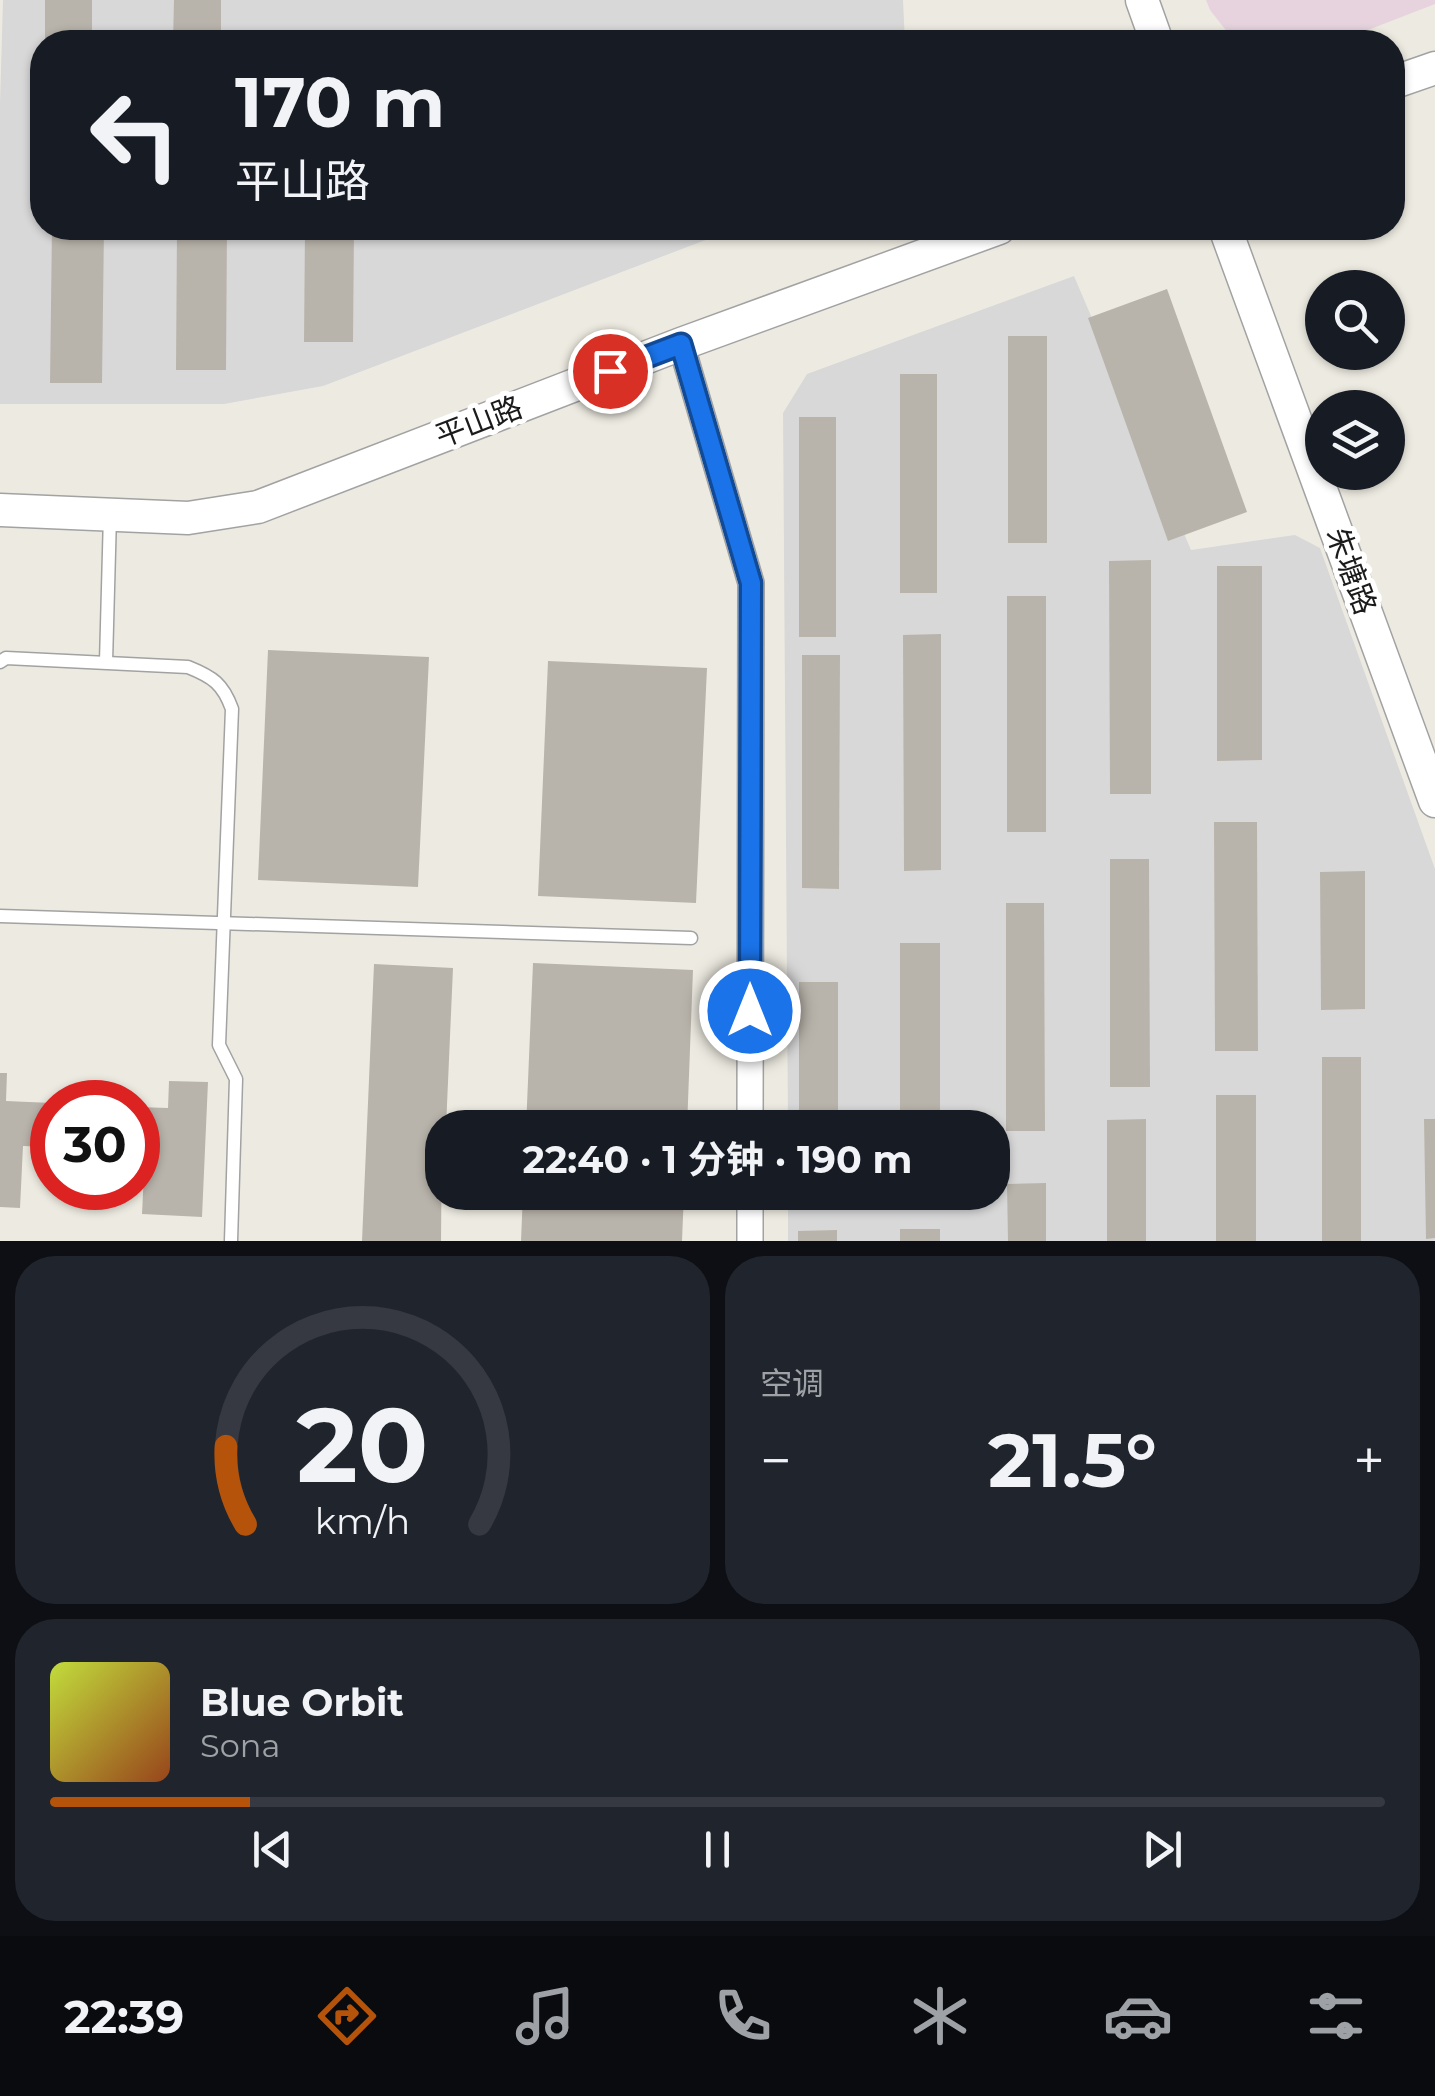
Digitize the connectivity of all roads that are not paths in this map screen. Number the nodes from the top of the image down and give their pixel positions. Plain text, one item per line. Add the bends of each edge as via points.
1 (1142, 0) edge
2 (1153, 30) edge
3 (1435, 68) edge
4 (1405, 78) edge
5 (967, 240) edge
6 (1229, 240) edge
7 (681, 344) junction
8 (0, 510) edge
9 (110, 514) junction
10 (0, 662) edge
11 (106, 662) junction
12 (1435, 801) edge
13 (0, 916) edge
14 (224, 923) junction
15 (691, 938) dead end
16 (750, 1110) edge
17 (750, 1210) edge
18 (231, 1241) edge
19 (750, 1241) edge

1 - 2 street
3 - 4 street
5 - 7 street, 平山路
6 - 12 street, 朱塘路
7 - 9 street, 平山路 via 258,507 188,518
7 - 16 street via 751,583
8 - 9 street, 平山路
9 - 11 lane
10 - 11 lane
11 - 14 lane via 188,667 224,687 232,709
13 - 14 lane
14 - 15 lane
14 - 18 lane via 219,1045 236,1079
17 - 19 street

